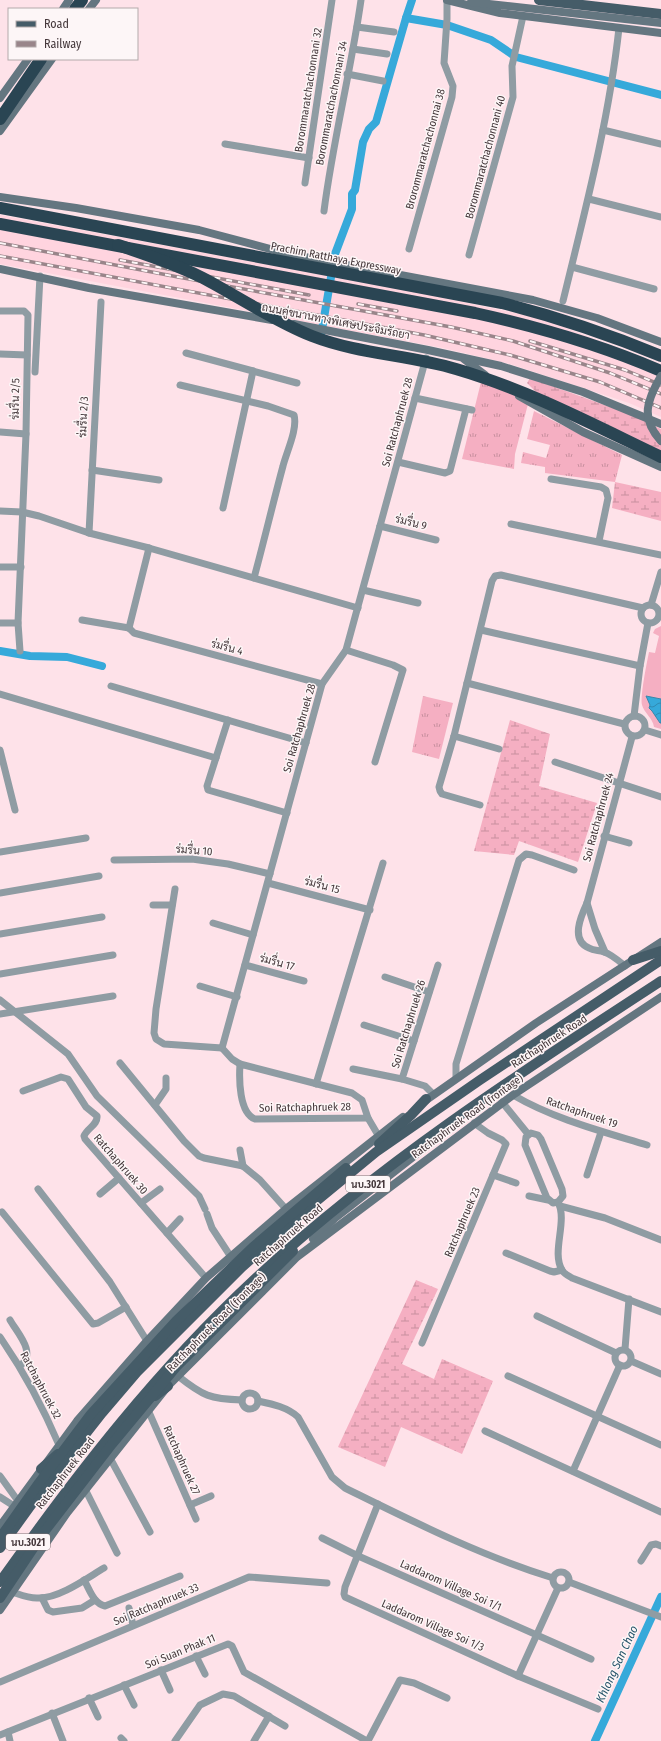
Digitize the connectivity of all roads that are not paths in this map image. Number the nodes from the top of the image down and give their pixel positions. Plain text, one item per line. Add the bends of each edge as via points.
1 (82, 0) edge
2 (96, 0) edge
3 (332, 0) edge
4 (361, 0) edge
5 (447, 0) edge
6 (539, 0) edge
7 (599, 0) edge
8 (661, 7) edge
9 (76, 8) edge
10 (90, 8) edge
11 (578, 8) junction
12 (661, 14) edge
13 (523, 16) junction
14 (661, 23) edge
15 (357, 27) junction
16 (618, 28) junction
17 (394, 32) dead end
18 (661, 33) edge
19 (353, 49) junction
20 (387, 54) dead end
21 (27, 60) edge
22 (40, 60) edge
23 (51, 60) edge
24 (347, 74) junction
25 (383, 81) dead end
26 (0, 98) edge
27 (0, 119) edge
28 (603, 130) junction
29 (0, 131) edge
30 (225, 144) dead end
31 (661, 144) edge
32 (309, 158) junction
33 (305, 183) dead end
34 (0, 196) edge
35 (589, 199) junction
36 (0, 208) edge
37 (324, 211) dead end
38 (661, 217) edge
39 (0, 224) edge
40 (118, 245) junction
41 (409, 249) dead end
42 (469, 255) dead end
43 (572, 267) junction
44 (0, 269) edge
45 (40, 276) junction
46 (654, 289) dead end
47 (563, 301) dead end
48 (101, 302) dead end
49 (0, 311) edge
50 (661, 342) edge
51 (428, 350) junction
52 (186, 353) dead end
53 (0, 354) edge
54 (27, 355) junction
55 (661, 356) edge
56 (462, 357) junction
57 (253, 371) junction
58 (661, 371) edge
59 (35, 372) dead end
60 (661, 376) edge
61 (297, 383) dead end
62 (180, 385) dead end
63 (415, 398) junction
64 (246, 400) junction
65 (661, 424) edge
66 (0, 432) edge
67 (26, 434) junction
68 (661, 441) edge
69 (661, 457) edge
70 (398, 462) junction
71 (661, 467) edge
72 (92, 470) junction
73 (551, 479) dead end
74 (159, 480) dead end
75 (223, 508) dead end
76 (0, 511) edge
77 (22, 512) junction
78 (511, 524) dead end
79 (380, 526) junction
80 (89, 533) junction
81 (436, 540) dead end
82 (599, 541) junction
83 (149, 548) junction
84 (661, 555) edge
85 (0, 567) edge
86 (21, 567) junction
87 (661, 572) edge
88 (254, 578) junction
89 (363, 590) junction
90 (418, 603) dead end
91 (651, 605) junction
92 (358, 608) junction
93 (643, 608) junction
94 (660, 614) edge
95 (82, 620) dead end
96 (0, 623) edge
97 (18, 623) junction
98 (648, 623) junction
99 (129, 628) junction
100 (481, 630) junction
101 (346, 650) junction
102 (20, 651) dead end
103 (640, 666) junction
104 (467, 683) junction
105 (322, 684) junction
106 (111, 686) dead end
107 (0, 694) edge
108 (634, 716) junction
109 (228, 720) junction
110 (624, 724) junction
111 (644, 730) junction
112 (661, 734) edge
113 (454, 736) junction
114 (632, 736) junction
115 (306, 743) junction
116 (499, 749) dead end
117 (0, 750) edge
118 (216, 758) junction
119 (375, 762) dead end
120 (555, 762) dead end
121 (619, 782) junction
122 (661, 797) edge
123 (480, 805) dead end
124 (15, 810) dead end
125 (287, 813) junction
126 (604, 836) junction
127 (86, 838) dead end
128 (629, 843) dead end
129 (0, 852) edge
130 (114, 860) dead end
131 (382, 863) dead end
132 (574, 870) dead end
133 (270, 874) junction
134 (99, 876) dead end
135 (268, 883) junction
136 (175, 889) dead end
137 (0, 893) edge
138 (587, 903) junction
139 (153, 905) dead end
140 (172, 905) junction
141 (370, 910) junction
142 (102, 917) dead end
143 (213, 923) dead end
144 (0, 934) edge
145 (253, 935) junction
146 (661, 942) edge
147 (661, 951) edge
148 (605, 952) junction
149 (113, 955) dead end
150 (661, 960) edge
151 (629, 963) junction
152 (245, 965) junction
153 (438, 965) dead end
154 (0, 974) edge
155 (385, 977) dead end
156 (304, 981) dead end
157 (661, 981) edge
158 (200, 986) dead end
159 (429, 992) junction
160 (113, 996) dead end
161 (237, 996) junction
162 (661, 998) edge
163 (0, 1000) edge
164 (15, 1012) junction
165 (0, 1014) edge
166 (364, 1025) dead end
167 (414, 1041) junction
168 (222, 1048) junction
169 (120, 1063) dead end
170 (240, 1064) junction
171 (353, 1069) dead end
172 (456, 1077) junction
173 (166, 1078) dead end
174 (402, 1079) junction
175 (316, 1084) junction
176 (23, 1091) dead end
177 (513, 1095) junction
178 (430, 1097) junction
179 (502, 1102) junction
180 (155, 1105) junction
181 (368, 1118) junction
182 (452, 1121) junction
183 (474, 1123) junction
184 (601, 1132) junction
185 (528, 1134) junction
186 (380, 1138) junction
187 (647, 1145) dead end
188 (240, 1150) dead end
189 (243, 1166) junction
190 (348, 1170) junction
191 (493, 1175) junction
192 (587, 1175) dead end
193 (119, 1178) junction
194 (516, 1183) dead end
195 (160, 1188) dead end
196 (38, 1189) dead end
197 (100, 1194) dead end
198 (529, 1196) dead end
199 (548, 1200) junction
200 (141, 1203) junction
201 (559, 1204) junction
202 (286, 1209) junction
203 (2, 1212) dead end
204 (335, 1218) joint
205 (180, 1219) dead end
206 (166, 1233) junction
207 (661, 1240) edge
208 (506, 1253) dead end
209 (295, 1254) junction
210 (231, 1257) junction
211 (562, 1270) junction
212 (206, 1278) junction
213 (629, 1299) junction
214 (126, 1307) junction
215 (661, 1312) edge
216 (536, 1316) dead end
217 (10, 1320) dead end
218 (0, 1337) edge
219 (147, 1341) junction
220 (422, 1343) dead end
221 (626, 1349) junction
222 (616, 1353) junction
223 (631, 1361) junction
224 (620, 1365) junction
225 (20, 1366) junction
226 (661, 1374) edge
227 (178, 1376) junction
228 (508, 1376) dead end
229 (168, 1386) junction
230 (242, 1400) junction
231 (258, 1401) junction
232 (148, 1410) junction
233 (102, 1413) junction
234 (597, 1417) junction
235 (484, 1430) dead end
236 (112, 1432) junction
237 (59, 1445) junction
238 (661, 1445) edge
239 (110, 1458) junction
240 (42, 1469) junction
241 (573, 1471) junction
242 (0, 1476) edge
243 (85, 1489) junction
244 (212, 1496) dead end
245 (0, 1497) edge
246 (16, 1504) junction
247 (378, 1504) junction
248 (190, 1505) junction
249 (661, 1512) edge
250 (196, 1519) dead end
251 (0, 1526) edge
252 (150, 1532) dead end
253 (0, 1538) edge
254 (322, 1538) dead end
255 (661, 1546) edge
256 (0, 1548) edge
257 (117, 1552) dead end
258 (356, 1555) junction
259 (641, 1561) dead end
260 (104, 1568) dead end
261 (180, 1576) dead end
262 (553, 1578) junction
263 (84, 1580) junction
264 (0, 1582) edge
265 (569, 1582) junction
266 (327, 1583) dead end
267 (558, 1588) junction
268 (12, 1592) junction
269 (0, 1598) edge
270 (42, 1598) junction
271 (95, 1600) junction
272 (129, 1608) dead end
273 (0, 1610) edge
274 (661, 1617) edge
275 (133, 1625) junction
276 (537, 1636) junction
277 (196, 1656) junction
278 (591, 1659) dead end
279 (161, 1670) junction
280 (205, 1674) dead end
281 (518, 1676) junction
282 (0, 1682) edge
283 (124, 1685) junction
284 (170, 1690) dead end
285 (89, 1698) junction
286 (447, 1698) dead end
287 (134, 1705) dead end
288 (598, 1709) dead end
289 (52, 1713) junction
290 (269, 1716) junction
291 (98, 1718) dead end
292 (285, 1726) dead end
293 (8, 1732) junction
294 (0, 1735) edge
295 (10, 1741) edge
296 (63, 1741) edge
297 (175, 1741) edge
298 (254, 1741) edge
299 (368, 1741) edge

1 - 9 highway
2 - 10 main road
3 - 32 street, Borommaratchachonnani 32
4 - 15 street, Borommaratchachonnani 34
5 - 11 main road
5 - 13 main road via 483,10
5 - 41 street, Brorommaratchachonnai 38 via 444,63 453,86 452,97
6 - 11 main road
7 - 8 main road
11 - 12 main road
11 - 14 main road
13 - 16 main road
13 - 42 street, Borommaratchachonnani 40 via 512,63 513,97
15 - 17 street
15 - 19 street, Borommaratchachonnani 34
16 - 18 main road
16 - 28 street
19 - 20 street
19 - 24 street, Borommaratchachonnani 34
21 - 26 main road
22 - 27 highway
23 - 29 main road
24 - 25 street
24 - 37 street, Borommaratchachonnani 34
28 - 31 street
28 - 35 street
30 - 32 street
32 - 33 street, Borommaratchachonnani 32
34 - 50 main road via 199,230 315,259 533,300 597,318
35 - 38 street
35 - 43 street
36 - 55 highway, Prachim Ratthaya Expressway via 502,302 572,322
39 - 40 highway
40 - 58 highway, bridge via 535,326
40 - 69 highway, bridge via 184,269 311,336 484,377 559,408
43 - 46 street
43 - 47 street
44 - 45 main road, ถนนคู่ขนานทางพิเศษประจิมรัถยา
45 - 51 main road, ถนนคู่ขนานทางพิเศษประจิมรัถยา via 89,288
45 - 59 street
48 - 72 street, ร่มรื่น 2/3
49 - 54 street, ร่มรื่น 2/5 via 24,311 28,315
51 - 56 main road, ถนนคู่ขนานทางพิเศษประจิมรัถยา
51 - 63 street, Soi Ratchaphruek 28
52 - 57 street
53 - 54 street
54 - 67 street, ร่มรื่น 2/5
56 - 65 main road, ถนนคู่ขนานทางพิเศษประจิมรัถยา via 501,366 583,392
56 - 71 main road via 479,371 533,405 583,432
57 - 61 street
57 - 64 street
60 - 68 main road, bridge via 647,409 652,430
62 - 64 street
63 - 70 street, Soi Ratchaphruek 28
63 - 70 street via 469,409 450,471 444,473
64 - 75 street
64 - 88 street via 291,413 295,419
66 - 67 street
67 - 77 street, ร่มรื่น 2/5
70 - 79 street, Soi Ratchaphruek 28
72 - 74 street
72 - 80 street, ร่มรื่น 2/3
73 - 82 street via 606,490 608,498
76 - 77 street
77 - 80 street
77 - 86 street, ร่มรื่น 2/5
78 - 82 street
79 - 81 street, ร่มรื่น 9
79 - 89 street, Soi Ratchaphruek 28
80 - 83 street
82 - 84 street
83 - 88 street
83 - 99 street
85 - 86 street
86 - 97 street, ร่มรื่น 2/5
87 - 91 street
88 - 92 street
89 - 90 street
89 - 92 street, Soi Ratchaphruek 28
91 - 93 street
91 - 94 street
92 - 101 street, Soi Ratchaphruek 28
93 - 98 street via 641,615 644,622
93 - 100 street via 495,576
94 - 98 street via 656,621
95 - 99 street, ร่มรื่น 4
96 - 97 street
97 - 102 street, ร่มรื่น 2/5
98 - 103 street
99 - 105 street, ร่มรื่น 4 via 134,633
100 - 103 street
100 - 104 street
101 - 105 street, Soi Ratchaphruek 28
101 - 119 street via 403,670
103 - 108 street
104 - 110 street
104 - 113 street
105 - 115 street, Soi Ratchaphruek 28
106 - 109 street
107 - 118 street
108 - 110 street
108 - 111 street via 644,722
109 - 115 street
109 - 118 street
110 - 114 street via 625,730
111 - 112 street
111 - 114 street via 641,735
113 - 116 street
113 - 123 street via 439,787 440,792
114 - 121 street, Soi Ratchaphruek 24
115 - 125 street, Soi Ratchaphruek 28
117 - 124 street
118 - 125 street via 208,790
120 - 121 street
121 - 122 street
121 - 126 street, Soi Ratchaphruek 24
125 - 133 street, Soi Ratchaphruek 28
126 - 128 street
126 - 138 street, Soi Ratchaphruek 24
127 - 129 street
130 - 133 street, ร่มรื่น 10 via 192,859
131 - 141 street
132 - 172 street via 532,855 526,854 519,860 456,1064
133 - 135 street, Soi Ratchaphruek 28
134 - 137 street
135 - 141 street, ร่มรื่น 15
135 - 145 street, Soi Ratchaphruek 28
136 - 140 street
138 - 148 street
138 - 148 street, Soi Ratchaphruek 24 via 578,923 582,942 586,947
139 - 140 street
140 - 168 street via 156,1009 156,1039 164,1044
141 - 175 street
142 - 144 street
143 - 145 street
145 - 152 street, Soi Ratchaphruek 28
146 - 151 main road
147 - 151 main road
148 - 151 street, Soi Ratchaphruek 24
149 - 154 street
150 - 190 main road, Ratchaphruek Road / นบ.3021 via 486,1075
151 - 172 main road
152 - 156 street, ร่มรื่น 17
152 - 161 street, Soi Ratchaphruek 28
153 - 159 street, Soi Ratchaphruek 26
155 - 159 street
157 - 182 main road, Ratchaphruek Road / นบ.3021
158 - 161 street
159 - 167 street, Soi Ratchaphruek 26
160 - 164 street
161 - 168 street, Soi Ratchaphruek 28
162 - 177 main road, Ratchaphruek Road (frontage) / นบ.3021
163 - 164 street
164 - 165 street
164 - 210 street via 68,1054 97,1096 199,1196 212,1228
166 - 167 street
167 - 174 street, Soi Ratchaphruek 26
168 - 170 street, Soi Ratchaphruek 28
169 - 180 street
170 - 175 street, Soi Ratchaphruek 28
170 - 181 street, Soi Ratchaphruek 28 via 239,1077 244,1107 250,1118
171 - 174 street
172 - 178 main road
173 - 180 street via 166,1089
174 - 178 street, Soi Ratchaphruek 26 via 425,1086
175 - 181 street, Soi Ratchaphruek 28 via 357,1095 364,1104
176 - 193 street, Ratchaphruek 30 via 61,1077 68,1078 86,1107 97,1116 95,1123 85,1133 85,1140
177 - 179 main road, Ratchaphruek Road (frontage) / นบ.3021
177 - 184 street, Ratchaphruek 19 via 536,1108
178 - 186 main road
179 - 183 main road, Ratchaphruek Road (frontage) / นบ.3021
179 - 185 street
180 - 189 street via 199,1156
181 - 186 street, Soi Ratchaphruek 28
182 - 204 main road via 441,1135
182 - 236 main road, Ratchaphruek Road / นบ.3021 via 330,1213 256,1278 168,1366
183 - 191 street, Ratchaphruek 23 via 506,1144
183 - 209 main road, Ratchaphruek Road (frontage) / นบ.3021
184 - 187 street, Ratchaphruek 19
184 - 192 street
185 - 199 street via 525,1145
185 - 201 street via 535,1133 541,1139 562,1189 563,1196
186 - 190 main road
186 - 202 main road, นบ.3021
188 - 189 street
189 - 202 street via 260,1180
190 - 233 main road, Ratchaphruek Road / นบ.3021 via 242,1267 137,1372
190 - 253 main road, bridge via 253,1247 176,1322 91,1414
191 - 194 street
191 - 220 street, Ratchaphruek 23
193 - 197 street
193 - 200 street, Ratchaphruek 30
195 - 200 street
196 - 214 street via 110,1282
198 - 199 street
199 - 201 street
200 - 206 street, Ratchaphruek 30
201 - 207 street via 605,1218
201 - 211 street via 559,1255
202 - 210 main road, นบ.3021
203 - 214 street via 93,1324
204 - 209 main road
205 - 206 street
206 - 212 street, Ratchaphruek 30
208 - 211 street via 550,1271
209 - 227 main road, Ratchaphruek Road (frontage) / นบ.3021
209 - 269 main road, bridge via 171,1373 44,1532
210 - 212 main road, นบ.3021
211 - 213 street via 572,1278
212 - 219 main road, นบ.3021
213 - 215 street
213 - 221 street
214 - 219 street
216 - 222 street
217 - 225 street via 28,1354 27,1360
218 - 225 street, Ratchaphruek 32
219 - 237 main road, นบ.3021
221 - 222 street
221 - 223 street via 630,1353
222 - 224 street via 616,1360
223 - 224 street via 627,1365
223 - 226 street
224 - 234 street
225 - 237 street, Ratchaphruek 32
227 - 229 main road, Ratchaphruek Road (frontage)
227 - 230 street via 205,1396
228 - 234 street
229 - 232 main road, Ratchaphruek Road (frontage)
229 - 236 main road
230 - 231 street via 245,1407 250,1409 256,1406
230 - 231 street via 245,1394 251,1392 257,1396
231 - 247 street via 293,1413 338,1483
232 - 239 main road, Ratchaphruek Road (frontage)
232 - 248 street, Ratchaphruek 27
233 - 240 main road
233 - 256 main road, Ratchaphruek Road / นบ.3021
234 - 238 street
234 - 241 street
235 - 241 street
236 - 264 main road, Ratchaphruek Road / นบ.3021 via 56,1502
237 - 240 main road, นบ.3021
239 - 243 main road, Ratchaphruek Road (frontage)
239 - 252 street
240 - 246 main road
241 - 249 street
242 - 246 street
243 - 257 street
243 - 268 main road, Ratchaphruek Road (frontage)
244 - 248 street
245 - 246 street
246 - 251 main road
247 - 258 street
247 - 262 street via 495,1558
248 - 250 street, Ratchaphruek 27
254 - 258 street, Laddarom Village Soi 1/1
255 - 259 street via 651,1545
258 - 276 street, Laddarom Village Soi 1/1
258 - 281 street, Laddarom Village Soi 1/3 via 344,1591 345,1597
260 - 263 street
261 - 271 street via 110,1605 105,1606
262 - 265 street via 558,1573 564,1573
262 - 267 street via 553,1584
263 - 270 street via 66,1590
263 - 271 street
265 - 267 street via 565,1587
265 - 274 street
266 - 275 street, Soi Ratchaphruek 33 via 249,1577
267 - 276 street
268 - 270 street
268 - 273 main road, Ratchaphruek Road (frontage)
270 - 271 street via 48,1610 53,1612 82,1608
272 - 275 street
275 - 282 street, Soi Ratchaphruek 33
276 - 278 street, Laddarom Village Soi 1/1
276 - 281 street
277 - 279 street, Soi Suan Phak 11
277 - 280 street
277 - 299 street, Soi Suan Phak 11 via 225,1644 230,1645 244,1672
279 - 283 street, Soi Suan Phak 11
279 - 284 street
281 - 288 street, Laddarom Village Soi 1/3
283 - 285 street, Soi Suan Phak 11
283 - 287 street
285 - 289 street, Soi Suan Phak 11
285 - 291 street
286 - 299 street via 414,1683 400,1680
289 - 293 street, Soi Suan Phak 11
289 - 296 street
290 - 292 street
290 - 297 street via 234,1696 223,1694 200,1705
290 - 298 street
293 - 294 street, Soi Suan Phak 11
293 - 295 street

